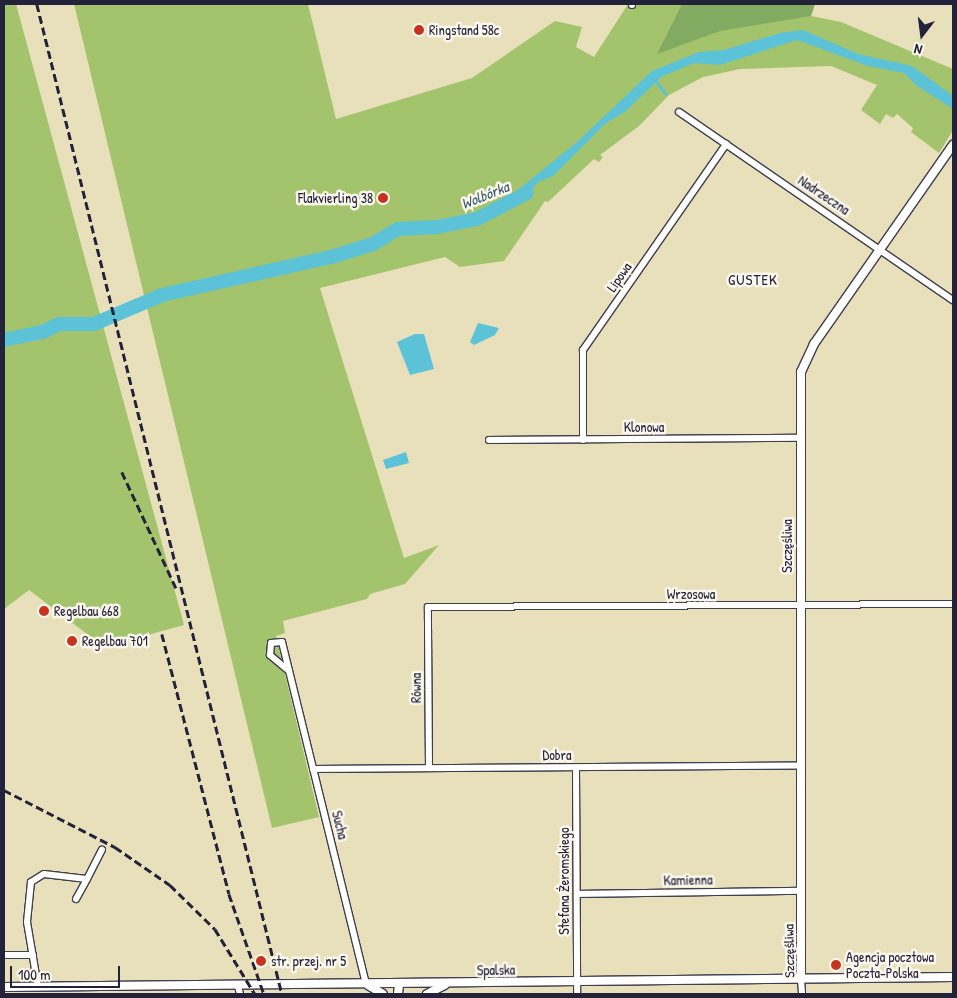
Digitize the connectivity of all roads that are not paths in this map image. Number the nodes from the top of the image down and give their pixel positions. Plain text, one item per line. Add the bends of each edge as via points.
1 (679, 112) dead end
2 (726, 144) junction
3 (953, 145) edge
4 (880, 248) junction
5 (953, 300) edge
6 (799, 438) junction
7 (489, 440) dead end
8 (582, 440) junction
9 (953, 604) edge
10 (800, 606) junction
11 (428, 607) joint
12 (289, 671) junction
13 (800, 766) junction
14 (429, 768) junction
15 (576, 768) junction
16 (313, 769) junction
17 (102, 850) dead end
18 (87, 879) junction
19 (800, 891) junction
20 (576, 894) junction
21 (76, 900) dead end
22 (4, 955) edge
23 (33, 955) junction
24 (953, 977) edge
25 (801, 979) junction
26 (577, 982) junction
27 (451, 983) junction
28 (366, 984) junction
29 (398, 984) junction
30 (4, 987) edge
31 (38, 987) junction
32 (239, 990) edge
33 (383, 994) edge
34 (398, 994) edge
35 (427, 994) edge
36 (577, 994) edge
37 (802, 994) edge

1 - 2 street, Nadrzeczna
2 - 4 street, Nadrzeczna
2 - 8 street, Lipowa via 583,350
3 - 4 street, Szczęśliwa
4 - 5 street, Nadrzeczna
4 - 6 street, Szczęśliwa via 805,358 799,391
6 - 8 street, Klonowa
6 - 10 street, Szczęśliwa
7 - 8 street, Klonowa
9 - 10 street, Wrzosowa
10 - 11 street, Wrzosowa
10 - 13 street, Szczęśliwa
11 - 14 street, Równa
12 - 12 street, Sucha via 282,642 271,643 270,655
12 - 16 street, Sucha
13 - 15 street, Dobra
13 - 19 street, Szczęśliwa
14 - 15 street, Dobra
14 - 16 street, Dobra
15 - 20 street, Stefana Żeromskiego
16 - 28 street, Sucha
17 - 18 street
18 - 21 street
18 - 23 street via 44,874 31,882 28,922
19 - 20 street, Kamienna
19 - 25 street, Szczęśliwa
20 - 26 street, Stefana Żeromskiego
22 - 23 street
23 - 31 street
24 - 25 street, Spalska
25 - 26 street, Spalska
25 - 37 street, Szczęśliwa
26 - 27 street, Spalska
26 - 36 street, Stefana Żeromskiego
27 - 29 street, Spalska
27 - 35 street
28 - 29 street, Spalska
28 - 32 street, Spalska
28 - 33 street
29 - 34 street
30 - 31 street, Spalska
31 - 32 street, Spalska

